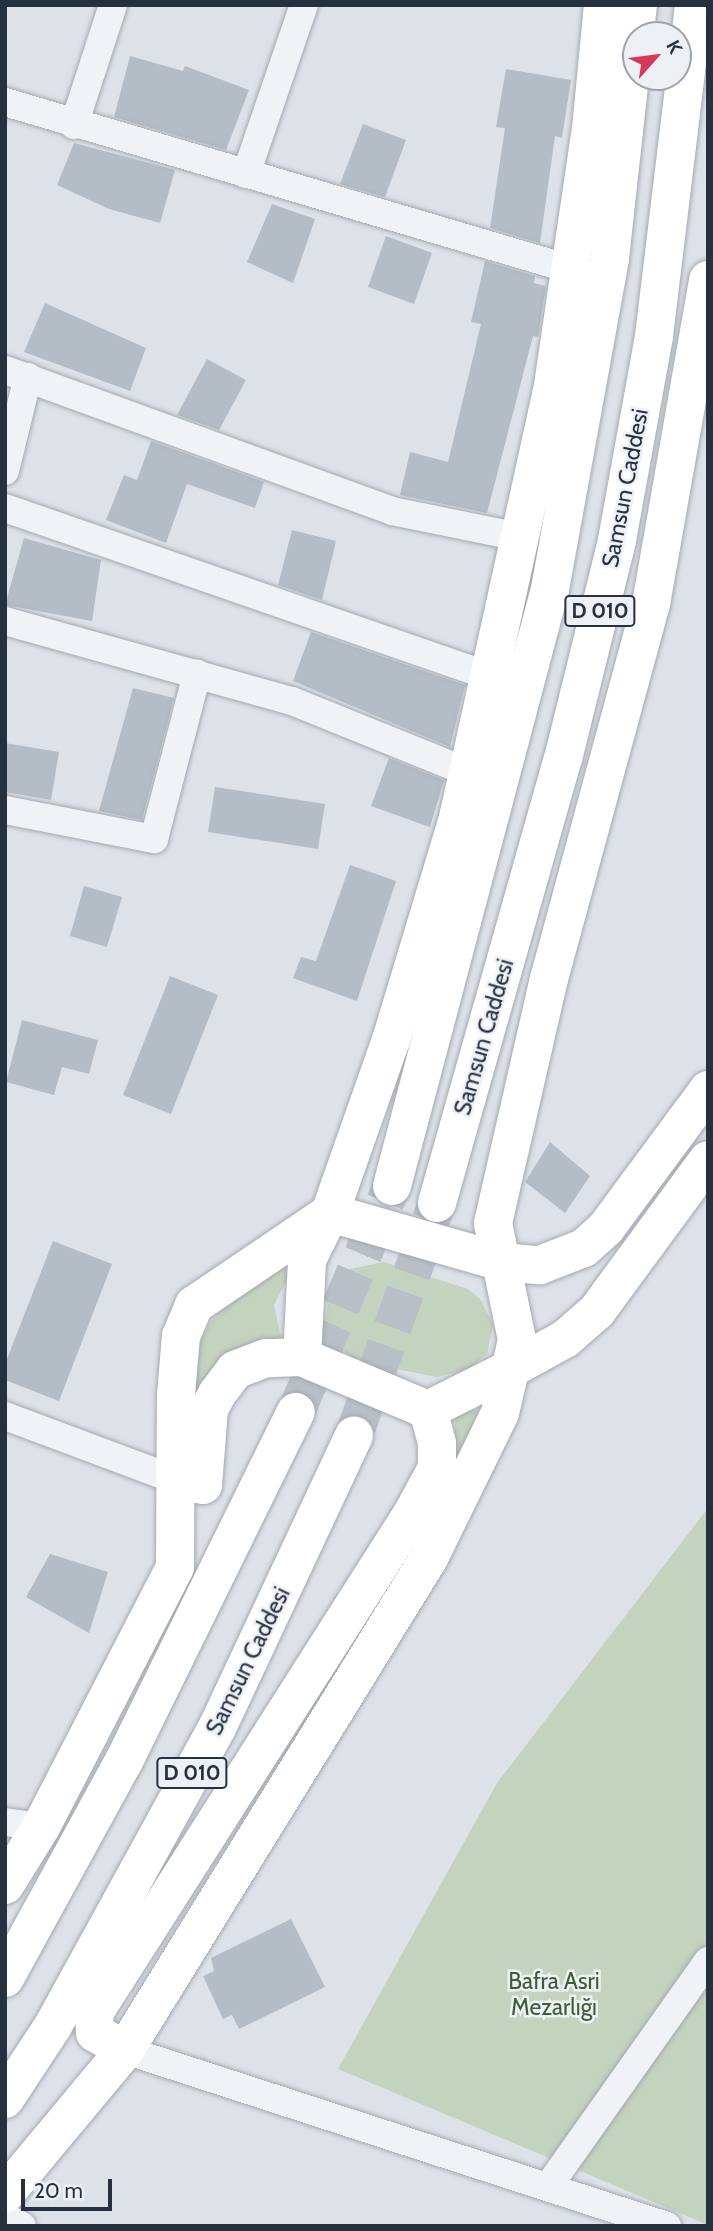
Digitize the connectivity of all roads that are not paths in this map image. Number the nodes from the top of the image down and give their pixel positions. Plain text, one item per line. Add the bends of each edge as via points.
1 (113, 5) edge
2 (304, 5) edge
3 (603, 5) edge
4 (638, 5) edge
5 (694, 5) edge
6 (5, 102) edge
7 (74, 125) junction
8 (246, 174) junction
9 (570, 269) junction
10 (708, 280) edge
11 (701, 357) edge
12 (17, 374) edge
13 (5, 471) edge
14 (5, 508) edge
15 (520, 537) junction
16 (5, 621) edge
17 (197, 674) junction
18 (489, 676) junction
19 (468, 772) junction
20 (5, 810) edge
21 (708, 1090) edge
22 (708, 1160) edge
23 (392, 1186) tunnel mouth
24 (437, 1203) tunnel mouth
25 (330, 1213) junction
26 (502, 1262) junction
27 (302, 1357) junction
28 (512, 1368) junction
29 (428, 1410) junction
30 (296, 1412) tunnel mouth
31 (5, 1416) edge
32 (354, 1436) tunnel mouth
33 (179, 1481) junction
34 (23, 1825) edge
35 (5, 1885) edge
36 (708, 1961) edge
37 (5, 1978) edge
38 (125, 2050) junction
39 (5, 2099) edge
40 (550, 2184) junction
41 (5, 2194) edge
42 (5, 2217) edge
43 (22, 2226) edge
44 (667, 2226) edge

1 - 7 street
2 - 8 street
3 - 9 main road
4 - 23 main road, D 010 via 610,258 550,589 505,775
5 - 24 main road, Samsun Caddesi / D 010 via 654,337 617,540 563,759
6 - 7 street
7 - 8 street
8 - 9 street
9 - 15 main road via 552,392
10 - 11 main road
11 - 26 main road via 651,604 549,979 506,1159 493,1223
12 - 13 street
12 - 15 street via 391,511
14 - 18 street
15 - 18 main road
16 - 17 street
17 - 19 street via 292,701
17 - 20 street via 154,839
18 - 19 main road
19 - 25 main road via 391,1040
21 - 26 main road via 606,1228 584,1248 540,1265
22 - 28 main road via 597,1311 565,1339
25 - 26 main road
25 - 27 main road via 307,1260
25 - 33 main road via 194,1305 181,1336
26 - 28 main road via 517,1340
27 - 29 main road
27 - 33 main road via 266,1358 235,1370 209,1409 203,1485
28 - 29 main road
28 - 38 main road via 500,1413 429,1558
29 - 38 main road via 437,1468 412,1514 94,2013 95,2033
30 - 37 main road, D 010 via 124,1761
31 - 33 street
32 - 39 main road, Samsun Caddesi / D 010 via 217,1728 53,2026
33 - 34 main road via 175,1567
34 - 35 main road
36 - 40 street
38 - 40 street
38 - 41 main road
40 - 44 street
42 - 43 street

